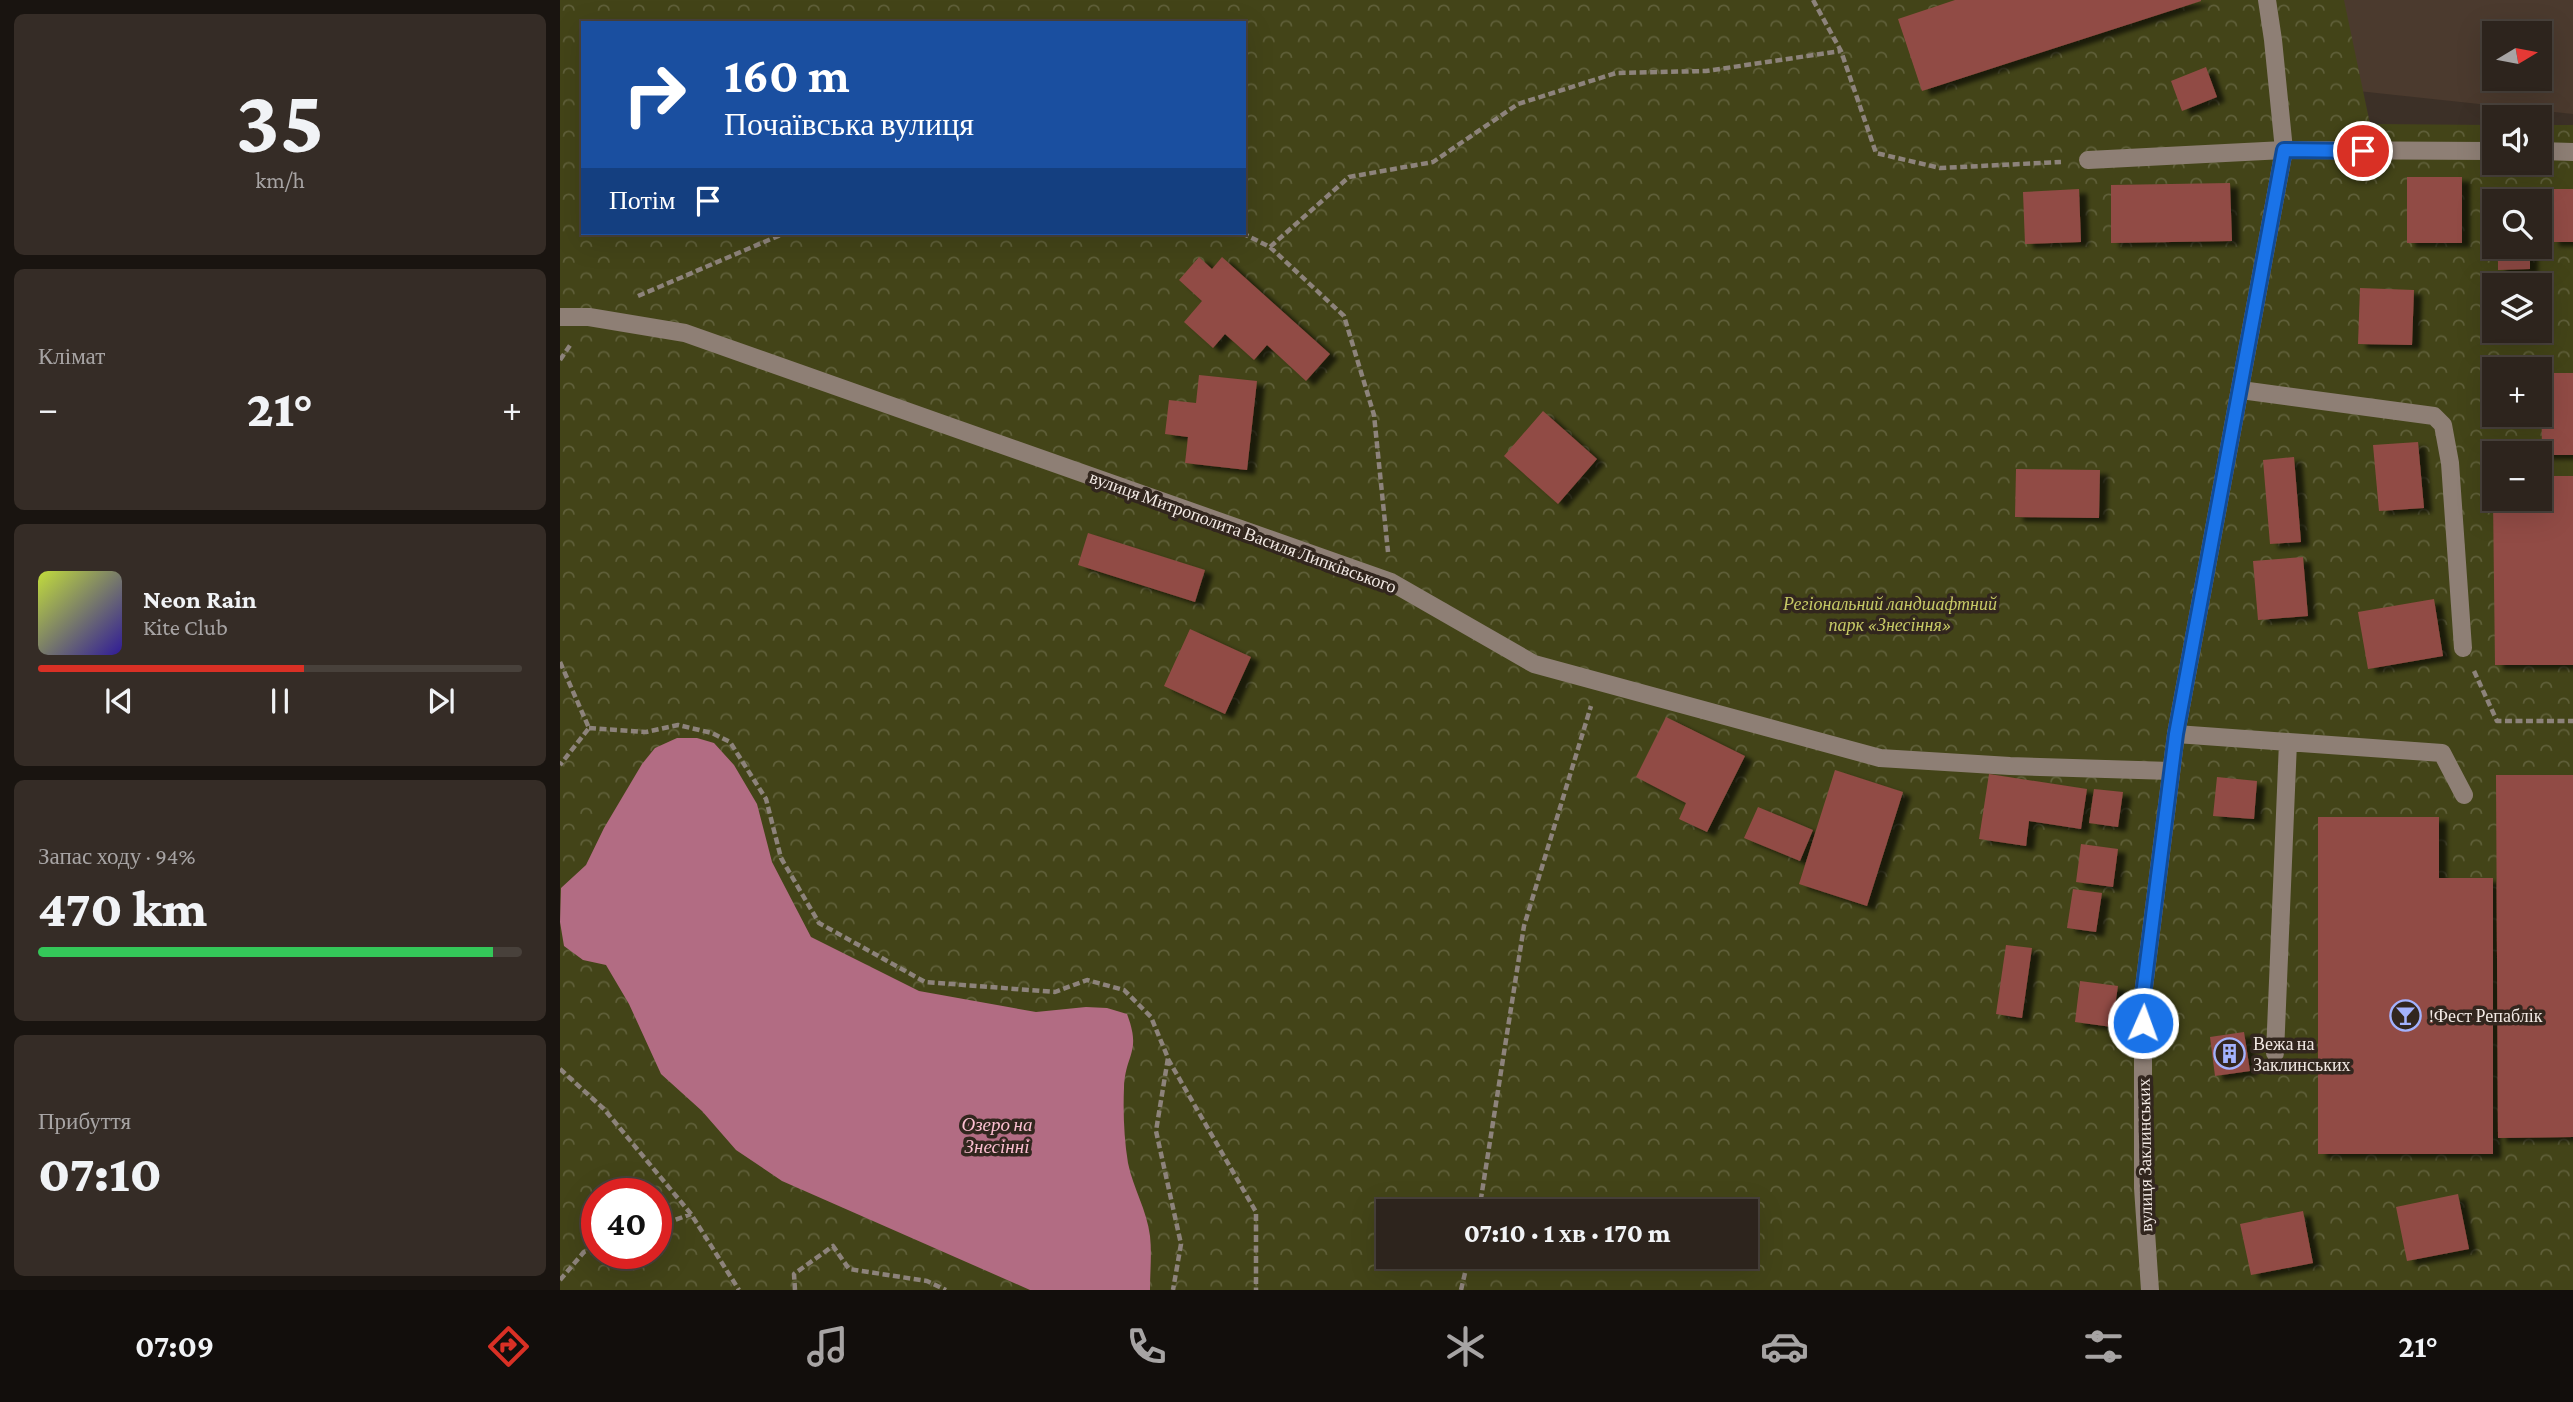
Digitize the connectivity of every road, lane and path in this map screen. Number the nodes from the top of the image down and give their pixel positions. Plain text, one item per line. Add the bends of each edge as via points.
1 (1821, 0) edge
2 (2267, 0) edge
3 (1814, 2) edge
4 (1841, 51) junction
5 (2284, 150) junction
6 (2482, 151) edge
7 (2552, 151) edge
8 (2573, 152) edge
9 (2088, 160) joint
10 (780, 235) edge
11 (1246, 235) edge
12 (1270, 247) junction
13 (560, 317) edge
14 (589, 317) junction
15 (2241, 390) junction
16 (1391, 582) junction
17 (2463, 648) joint
18 (560, 662) edge
19 (1599, 681) junction
20 (2573, 720) edge
21 (589, 728) junction
22 (2176, 734) junction
23 (2288, 742) junction
24 (560, 765) edge
25 (2171, 771) junction
26 (2464, 795) dead end
27 (2275, 1053) dead end
28 (1168, 1058) junction
29 (560, 1069) edge
30 (1481, 1199) edge
31 (691, 1214) junction
32 (672, 1221) edge
33 (581, 1256) edge
34 (1466, 1269) edge
35 (560, 1280) edge
36 (739, 1290) edge
37 (795, 1290) edge
38 (946, 1290) edge
39 (1173, 1290) edge
40 (1256, 1290) edge
41 (1461, 1290) edge
42 (2150, 1290) edge

1 - 3 path
2 - 5 street, вулиця Заклинських
3 - 4 path
4 - 9 path via 1877,153 1940,168
4 - 12 path via 1706,71 1616,74 1518,104 1433,162 1349,177
5 - 6 street
5 - 9 street
5 - 15 street, вулиця Заклинських
7 - 8 street
10 - 14 path
11 - 12 path
12 - 16 path via 1344,316 1374,415
13 - 14 street, вулиця Митрополита Василя Липківського
14 - 16 street, вулиця Митрополита Василя Липківського via 685,333
15 - 17 street via 2434,416 2442,425 2450,463
15 - 22 street, вулиця Заклинських
16 - 19 street, вулиця Митрополита Василя Липківського via 1534,664
17 - 20 path via 2497,721
18 - 21 path
19 - 25 street, вулиця Митрополита Василя Липківського via 1880,758
19 - 30 path via 1524,926
21 - 24 path
21 - 28 path via 646,732 678,725 730,742 766,799 781,858 819,923 925,982 1055,992 1087,980 1124,990 1151,1017
22 - 23 street
22 - 25 street, вулиця Заклинських
23 - 26 street via 2442,753
23 - 27 street
25 - 42 street, вулиця Заклинських via 2143,995 2143,1188
28 - 39 path via 1156,1131 1181,1244
28 - 40 path via 1256,1212
29 - 31 path via 604,1109
31 - 32 path
31 - 36 path
33 - 35 path
34 - 41 path
37 - 38 path via 794,1275 833,1246 849,1269 927,1281

